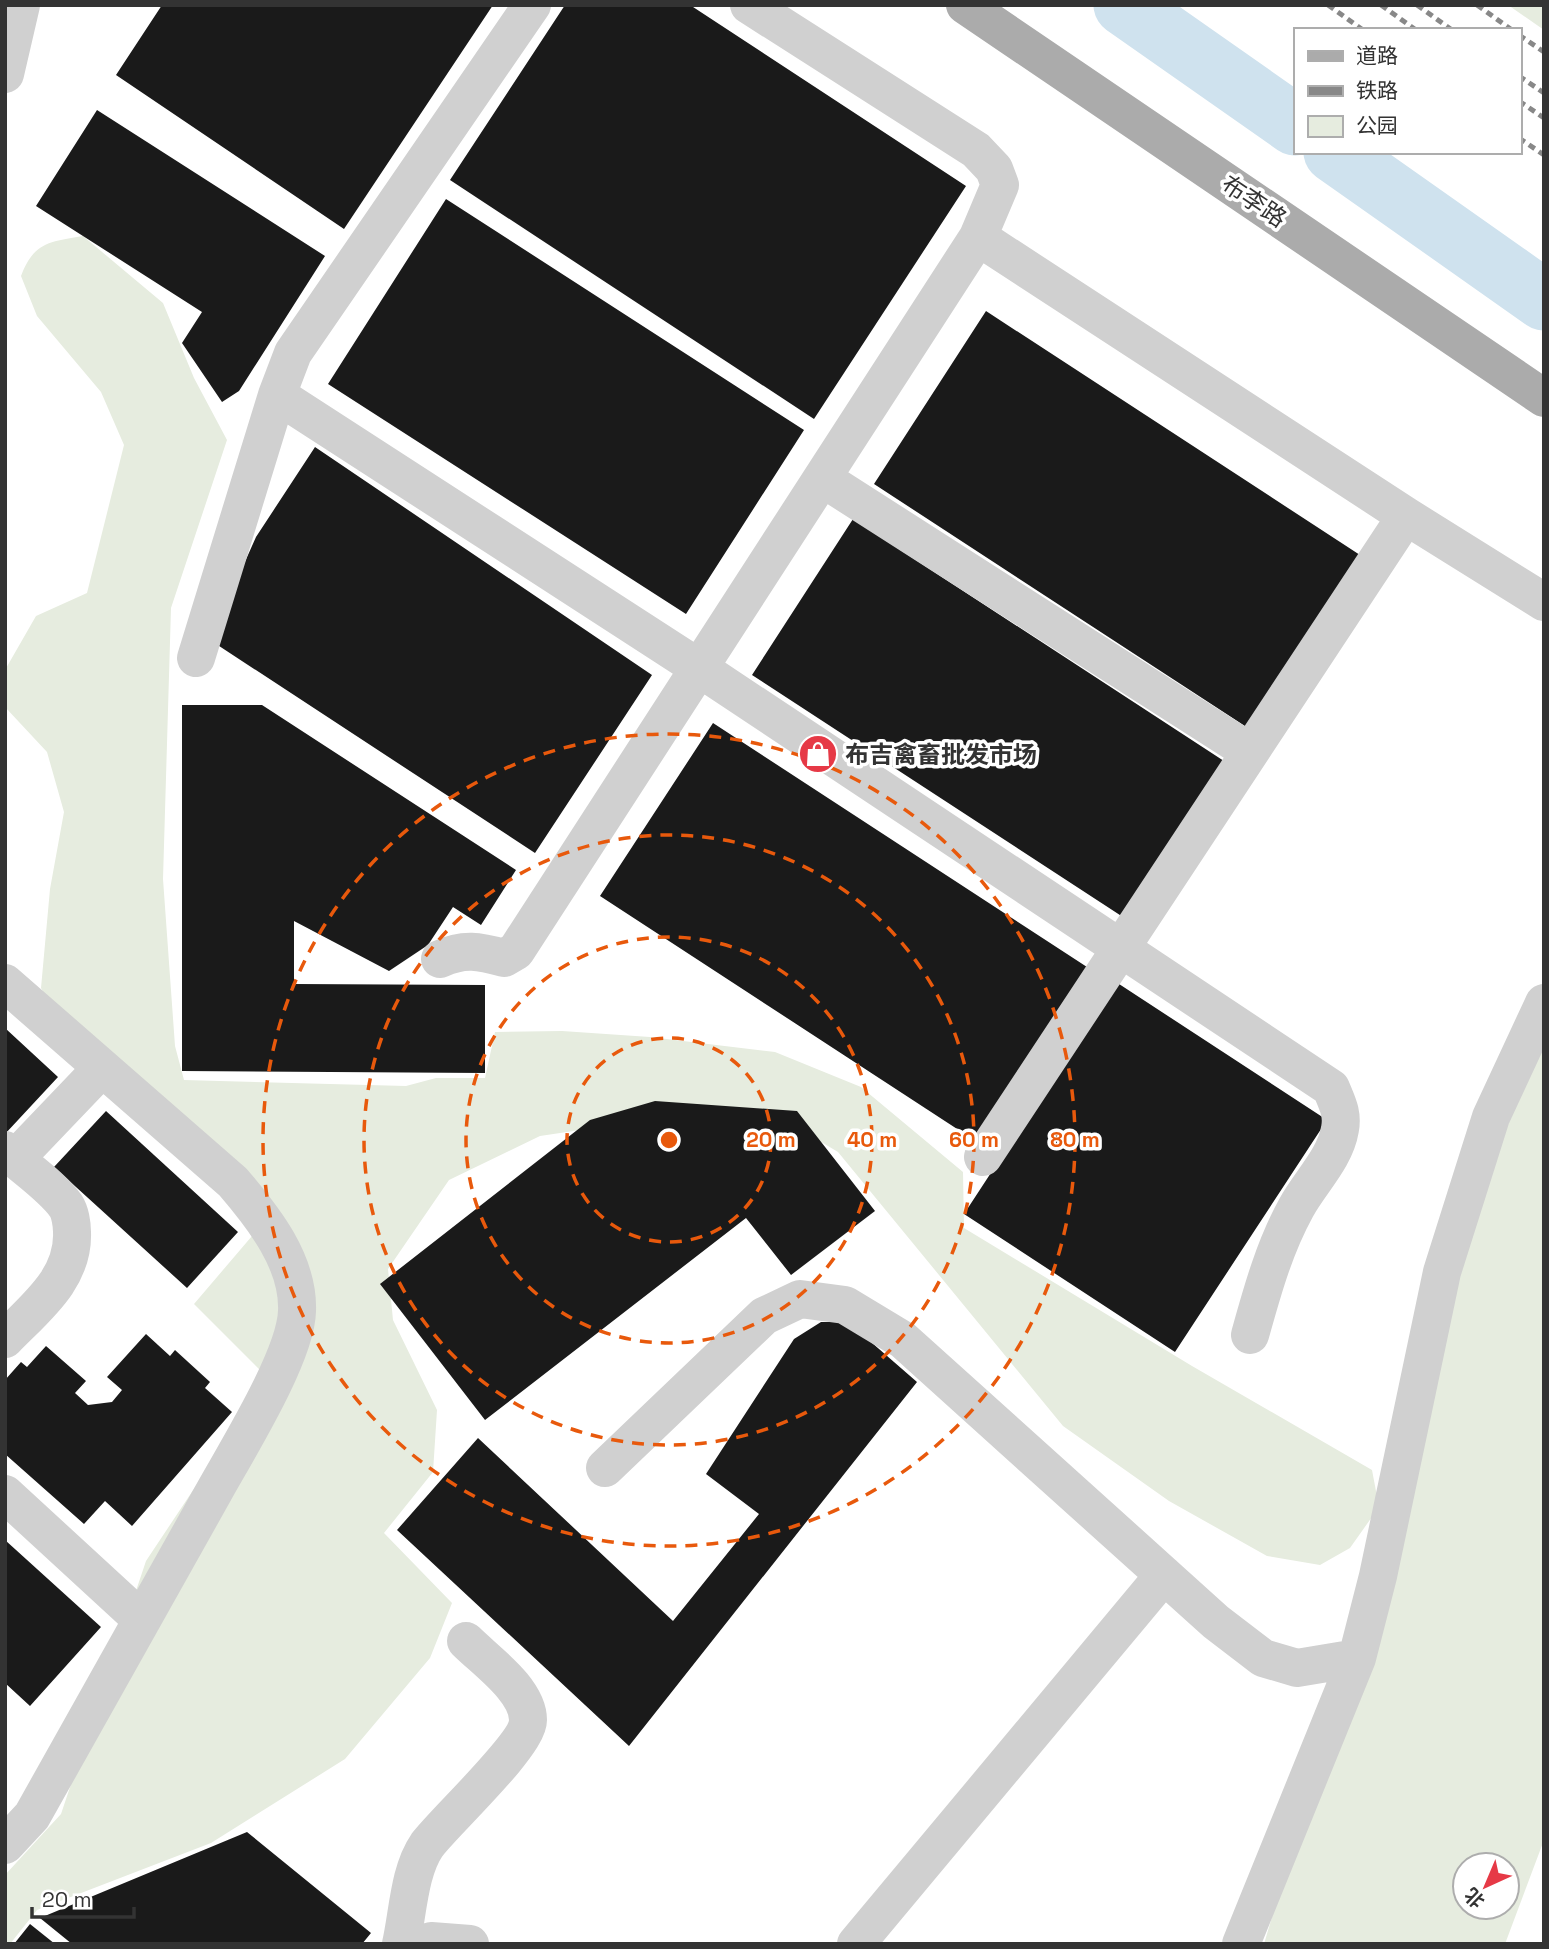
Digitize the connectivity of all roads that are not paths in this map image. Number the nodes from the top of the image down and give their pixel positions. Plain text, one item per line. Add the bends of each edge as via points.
1 (21, 5) edge
2 (532, 5) edge
3 (749, 5) edge
4 (965, 5) edge
5 (5, 74) edge
6 (978, 237) junction
7 (277, 395) junction
8 (1544, 398) edge
9 (822, 478) junction
10 (1406, 516) junction
11 (1544, 602) edge
12 (196, 658) dead end
13 (699, 668) junction
14 (1250, 752) junction
15 (1121, 949) junction
16 (440, 960) dead end
17 (5, 984) edge
18 (1544, 1003) edge
19 (103, 1068) junction
20 (10, 1154) edge
21 (983, 1157) dead end
22 (12, 1318) edge
23 (1250, 1335) dead end
24 (605, 1468) dead end
25 (5, 1494) edge
26 (1164, 1575) junction
27 (142, 1620) junction
28 (466, 1641) dead end
29 (1357, 1658) junction
30 (5, 1845) edge
31 (401, 1944) edge
32 (424, 1944) edge
33 (470, 1944) edge
34 (856, 1944) edge
35 (1241, 1944) edge

1 - 5 street
2 - 7 street via 293,353
3 - 6 street via 975,150 994,169 1000,185
4 - 8 main road, 布李路
6 - 9 street
6 - 10 street
7 - 12 street
7 - 13 street
9 - 13 street
9 - 14 street
10 - 11 street
10 - 14 street
13 - 15 street
13 - 16 street via 516,951 504,958 476,950 458,951
14 - 15 street
15 - 21 street
15 - 23 street via 1331,1088 1342,1114 1330,1157 1296,1208 1277,1248
17 - 19 street
18 - 29 street via 1490,1117 1442,1272
19 - 20 street
19 - 27 street via 233,1182 260,1214 282,1251 298,1311 295,1332 261,1407
20 - 22 street via 66,1206 72,1228 67,1269
24 - 26 street via 764,1315 800,1299 845,1305 904,1340
25 - 27 street
26 - 29 street via 1263,1658 1297,1668
26 - 34 street
27 - 30 street via 32,1816
28 - 31 street via 512,1687 525,1707 528,1723 516,1745 426,1847 415,1874
29 - 35 street
32 - 33 street

